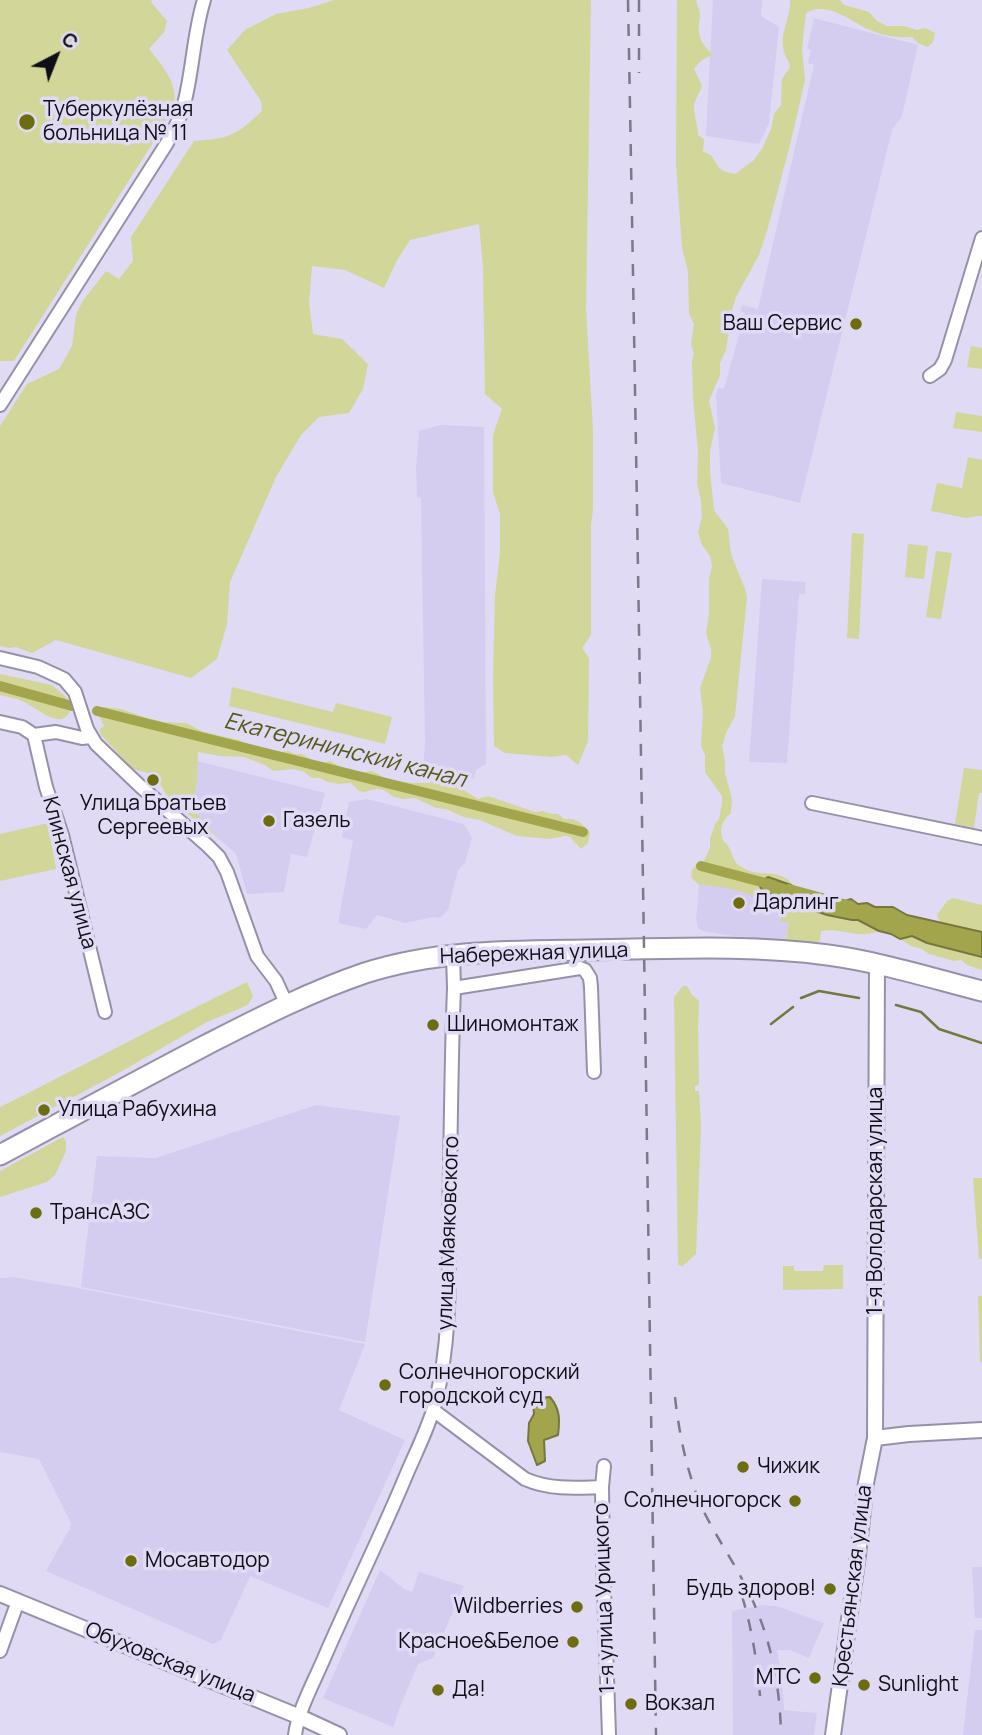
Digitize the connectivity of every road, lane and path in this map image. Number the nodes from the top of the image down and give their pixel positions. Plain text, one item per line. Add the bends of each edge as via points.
1 (204, 0) edge
2 (982, 238) edge
3 (930, 376) dead end
4 (0, 405) edge
5 (0, 658) edge
6 (0, 722) edge
7 (34, 734) junction
8 (90, 737) junction
9 (812, 803) dead end
10 (982, 838) edge
11 (453, 954) junction
12 (877, 964) junction
13 (454, 988) junction
14 (982, 991) edge
15 (287, 1005) junction
16 (105, 1012) dead end
17 (594, 1072) dead end
18 (0, 1155) edge
19 (433, 1410) junction
20 (982, 1430) edge
21 (875, 1438) junction
22 (604, 1466) dead end
23 (602, 1487) junction
24 (0, 1594) edge
25 (18, 1601) junction
26 (0, 1651) edge
27 (300, 1717) junction
28 (295, 1735) edge
29 (339, 1735) edge
30 (609, 1735) edge
31 (833, 1735) edge

1 - 4 street via 175,128
2 - 3 street via 946,360
5 - 8 street via 64,679 78,700
6 - 7 street
7 - 8 street
7 - 16 street, Клинская улица
8 - 15 street via 219,857 257,956
9 - 10 street
11 - 12 main road, Набережная улица via 731,949 825,954
11 - 13 street, улица Маяковского
11 - 15 main road, Набережная улица via 363,974
12 - 14 main road, Набережная улица
12 - 21 street, 1-я Володарская улица
13 - 17 street via 585,970 591,987
13 - 19 street, улица Маяковского via 449,1299
15 - 18 main road, Набережная улица
19 - 23 street, 1-я улица Урицкого via 525,1479 555,1488
19 - 27 street, улица Маяковского
20 - 21 street
21 - 31 street, Крестьянская улица
22 - 23 street
23 - 30 street, 1-я улица Урицкого
24 - 25 street, Обуховская улица
25 - 26 street
25 - 27 street, Обуховская улица
27 - 28 street, улица Маяковского
27 - 29 street, Обуховская улица

